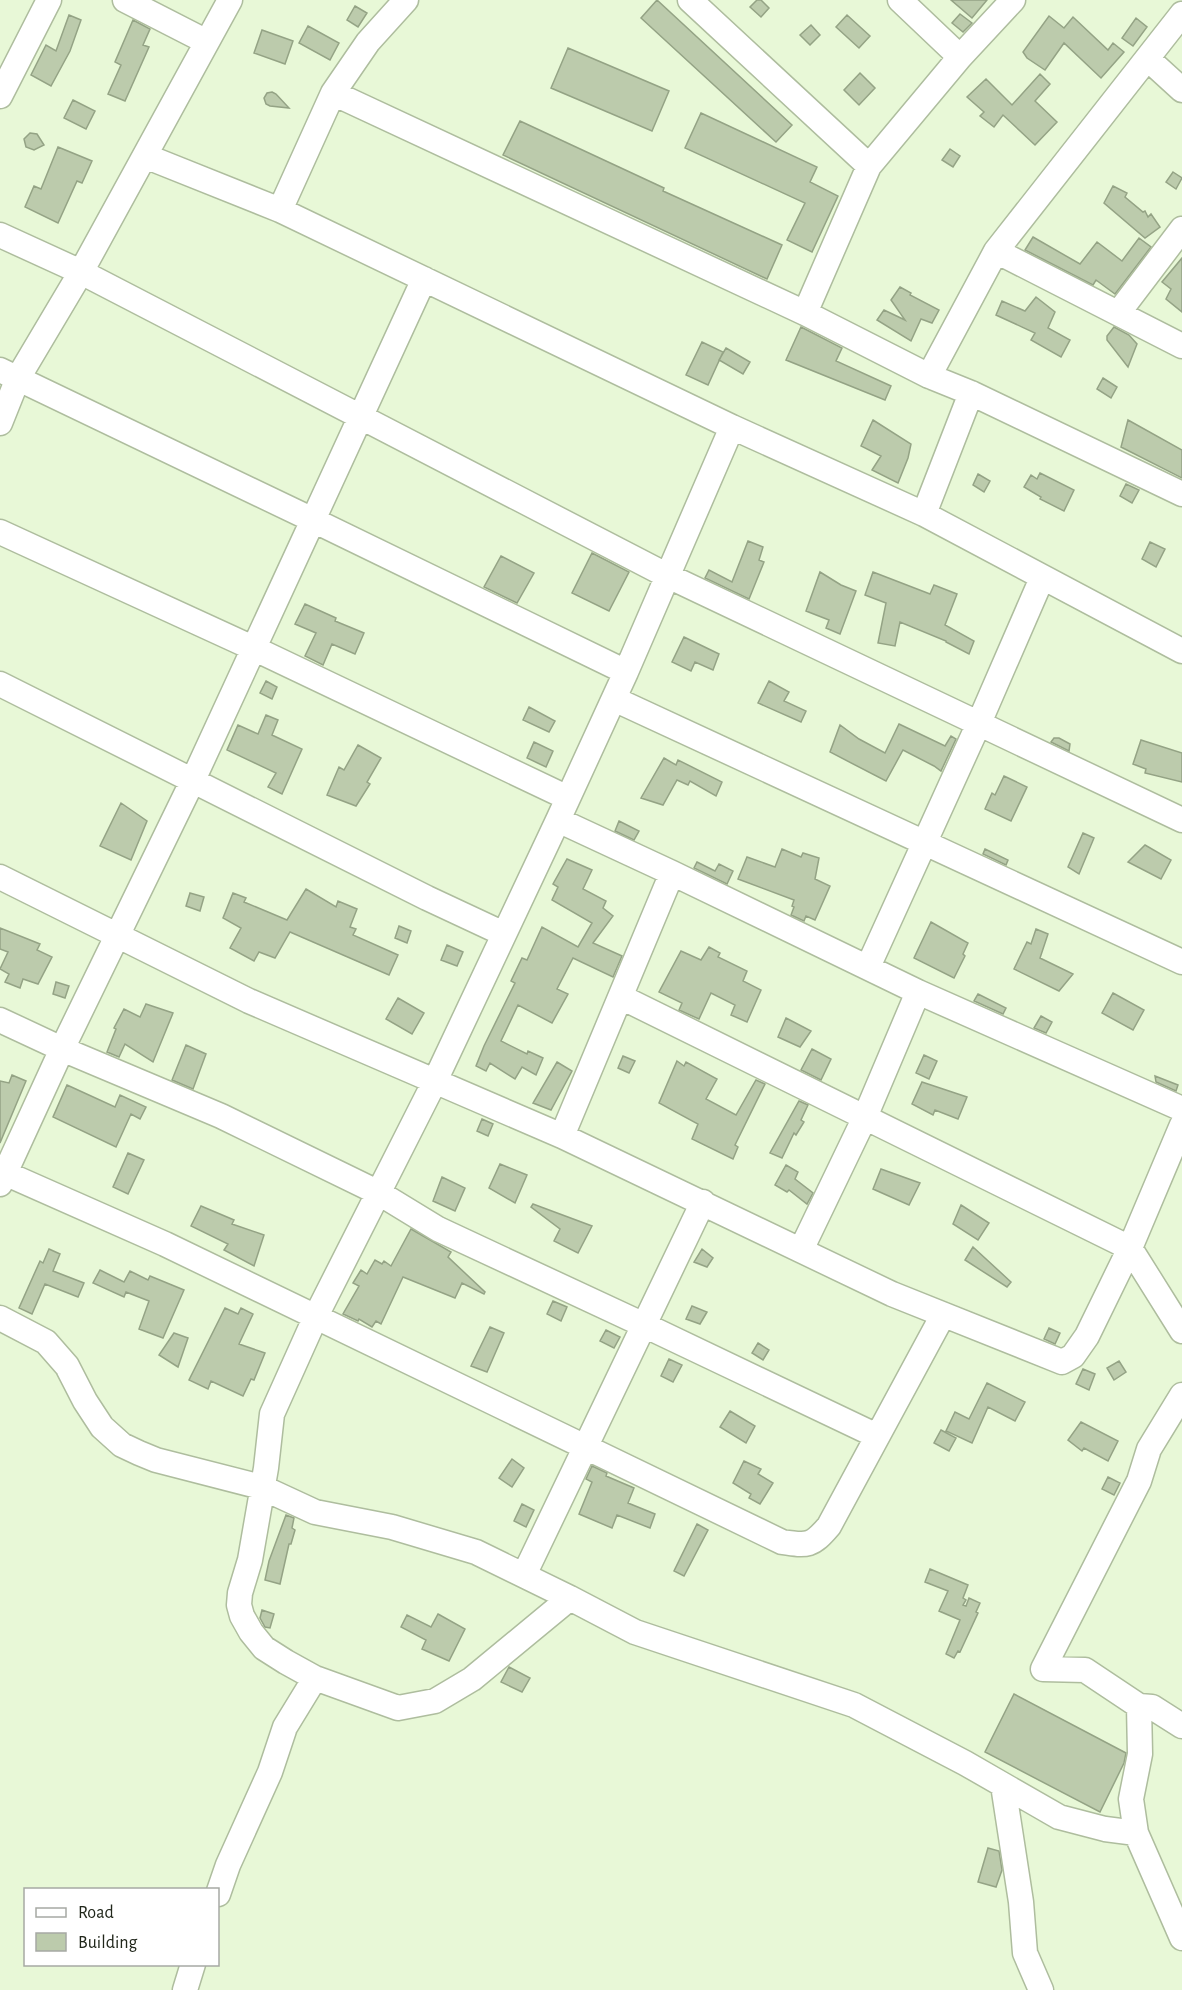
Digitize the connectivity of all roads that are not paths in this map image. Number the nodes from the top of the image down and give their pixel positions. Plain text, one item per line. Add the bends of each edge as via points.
1 (49, 0) edge
2 (125, 0) edge
3 (406, 0) edge
4 (690, 0) edge
5 (900, 0) edge
6 (1013, 0) edge
7 (224, 2) edge
8 (1182, 14) edge
9 (207, 42) junction
10 (960, 57) junction
11 (1148, 59) junction
12 (1182, 90) edge
13 (333, 93) junction
14 (1, 94) edge
15 (145, 156) junction
16 (869, 166) junction
17 (280, 210) junction
18 (1182, 228) edge
19 (0, 236) edge
20 (996, 251) junction
21 (81, 272) junction
22 (424, 279) junction
23 (1119, 312) junction
24 (805, 313) junction
25 (1178, 337) edge
26 (9, 374) edge
27 (929, 376) junction
28 (971, 393) junction
29 (361, 417) junction
30 (0, 423) edge
31 (732, 427) junction
32 (1182, 494) edge
33 (924, 514) junction
34 (313, 520) junction
35 (0, 532) edge
36 (668, 576) junction
37 (1042, 578) junction
38 (253, 648) junction
39 (1182, 651) edge
40 (627, 672) junction
41 (0, 684) edge
42 (614, 699) junction
43 (979, 723) junction
44 (193, 780) junction
45 (568, 798) junction
46 (558, 820) junction
47 (1182, 820) edge
48 (924, 843) junction
49 (672, 873) junction
50 (0, 877) edge
51 (504, 934) junction
52 (116, 935) junction
53 (1182, 962) edge
54 (868, 967) junction
55 (918, 992) junction
56 (621, 997) junction
57 (0, 1020) edge
58 (62, 1049) junction
59 (435, 1081) junction
60 (1182, 1108) edge
61 (865, 1118) junction
62 (1182, 1125) edge
63 (562, 1136) junction
64 (1, 1176) edge
65 (379, 1193) junction
66 (703, 1202) junction
67 (1130, 1248) junction
68 (801, 1250) junction
69 (944, 1315) junction
70 (316, 1316) junction
71 (0, 1318) edge
72 (644, 1324) junction
73 (1182, 1331) edge
74 (1182, 1395) edge
75 (877, 1436) junction
76 (584, 1448) junction
77 (261, 1487) junction
78 (524, 1575) junction
79 (570, 1598) junction
80 (315, 1678) junction
81 (1139, 1706) junction
82 (1182, 1726) edge
83 (1003, 1785) junction
84 (1136, 1833) junction
85 (219, 1891) edge
86 (1182, 1938) edge
87 (193, 1966) edge
88 (185, 1990) edge
89 (1041, 1990) edge

1 - 14 street
2 - 9 street
3 - 13 street via 368,42
4 - 16 street
5 - 10 street
6 - 10 street
7 - 9 street
8 - 11 street
9 - 15 street
10 - 16 street
11 - 12 street
11 - 20 street
13 - 17 street
13 - 24 street
15 - 17 street
15 - 21 street
16 - 24 street
17 - 22 street
18 - 23 street
19 - 21 street
20 - 23 street
20 - 27 street
21 - 26 street
21 - 29 street
22 - 29 street
22 - 31 street
23 - 25 street
24 - 27 street
26 - 30 street
26 - 34 street
27 - 28 street
28 - 32 street
28 - 33 street
29 - 34 street
29 - 36 street
31 - 33 street
31 - 36 street
33 - 37 street
34 - 38 street
34 - 40 street
35 - 38 street
36 - 40 street
36 - 43 street
37 - 39 street
37 - 43 street
38 - 44 street
38 - 45 street
40 - 42 street
41 - 44 street
42 - 45 street
42 - 48 street
43 - 47 street
43 - 48 street
44 - 51 street
44 - 52 street
45 - 46 street
46 - 49 street
46 - 51 street
48 - 53 street
48 - 54 street
49 - 54 street
49 - 56 street
50 - 52 street
51 - 59 street
52 - 58 street
52 - 59 street via 249,1001
54 - 55 street
55 - 60 street
55 - 61 street
56 - 61 street
56 - 63 street
57 - 58 street
58 - 64 street
58 - 65 street via 221,1116
59 - 63 street
59 - 65 street
61 - 67 street
61 - 68 street
62 - 67 street
63 - 66 street
64 - 70 street via 165,1244
65 - 70 street
65 - 72 street via 438,1229
66 - 68 street
66 - 72 street
67 - 69 street via 1087,1336 1068,1360 1062,1362
67 - 73 street
68 - 69 street
69 - 75 street
70 - 76 street
70 - 77 street via 273,1414
71 - 77 street via 46,1342 67,1366 102,1427 122,1445 156,1460
72 - 75 street
72 - 76 street
74 - 81 street via 1149,1449 1139,1481 1043,1669 1085,1670
75 - 76 street via 830,1526 817,1541 801,1545 782,1542
76 - 78 street
77 - 78 street via 315,1512 392,1527 476,1552
77 - 80 street via 250,1560 240,1593 242,1616 264,1648
78 - 79 street
79 - 80 street via 472,1679 435,1701 398,1708
79 - 83 street via 634,1632 854,1705
80 - 85 street via 285,1727
81 - 82 street via 1152,1707
81 - 84 street via 1140,1754 1131,1799
83 - 84 street via 1059,1817
83 - 89 street via 1025,1953
84 - 86 street
87 - 88 street

